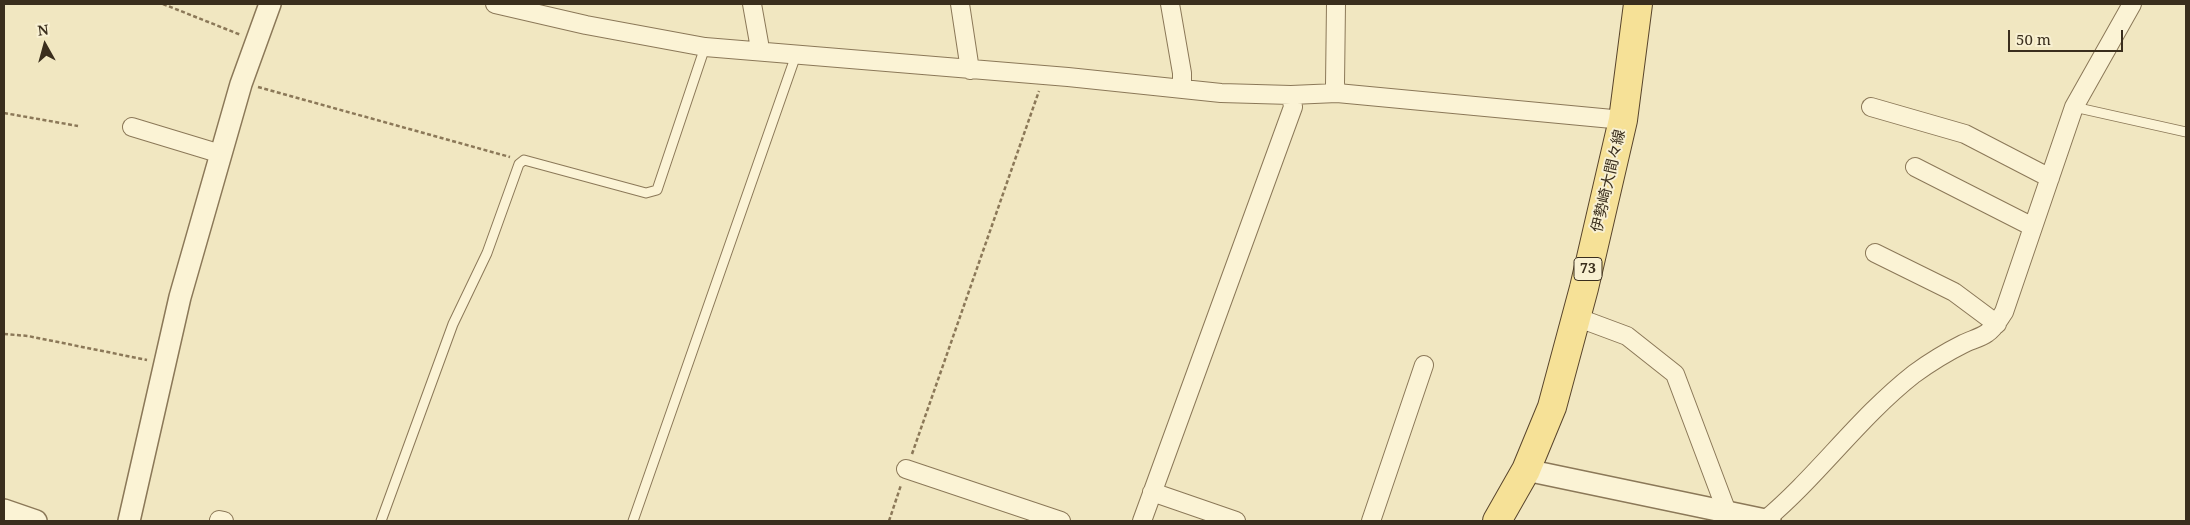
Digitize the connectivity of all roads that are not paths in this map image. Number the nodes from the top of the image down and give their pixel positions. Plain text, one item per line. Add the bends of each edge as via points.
1 (270, 4) edge
2 (495, 4) edge
3 (752, 4) edge
4 (960, 4) edge
5 (1170, 4) edge
6 (1336, 4) edge
7 (1638, 4) edge
8 (2132, 4) edge
9 (705, 47) junction
10 (755, 51) junction
11 (796, 55) junction
12 (970, 70) junction
13 (1182, 88) junction
14 (1337, 93) junction
15 (1291, 95) junction
16 (1871, 107) dead end
17 (2074, 107) junction
18 (1623, 120) junction
19 (132, 127) dead end
20 (2186, 132) edge
21 (221, 154) junction
22 (1915, 167) dead end
23 (2050, 178) junction
24 (2033, 227) junction
25 (1875, 253) dead end
26 (1576, 317) junction
27 (1997, 324) junction
28 (1424, 365) dead end
29 (906, 469) road end
30 (1526, 470) junction
31 (1152, 492) junction
32 (4, 510) edge
33 (1727, 512) junction
34 (36, 521) edge
35 (129, 521) edge
36 (381, 521) edge
37 (633, 521) edge
38 (1061, 521) edge
39 (1142, 521) edge
40 (1236, 521) edge
41 (1370, 521) edge
42 (1497, 521) edge
43 (1766, 521) edge

1 - 21 street via 241,84
2 - 9 street via 586,26
3 - 10 street via 758,43
4 - 12 street
5 - 13 street
6 - 14 street
7 - 18 main road, 伊勢崎大間々線 / 73
8 - 17 street
9 - 10 street
9 - 36 lane via 656,190 646,193 524,160 519,164 487,253 453,324
10 - 11 street
11 - 12 street
11 - 37 lane
12 - 13 street
13 - 15 street
14 - 15 street
14 - 18 street
15 - 31 street via 1293,107
16 - 23 street via 1965,134
17 - 20 lane
17 - 23 street
18 - 26 main road, 伊勢崎大間々線 / 73
19 - 21 street
21 - 35 street via 180,297
22 - 24 street
23 - 24 street
24 - 27 street
25 - 27 street via 1954,292
26 - 30 main road, 伊勢崎大間々線 / 73 via 1552,407
26 - 33 street via 1627,336 1675,374
27 - 43 street via 1901,384
28 - 41 street
29 - 38 street
30 - 33 street
30 - 42 main road, 伊勢崎大間々線 / 73
31 - 39 street
31 - 40 street
32 - 34 street
33 - 43 street

